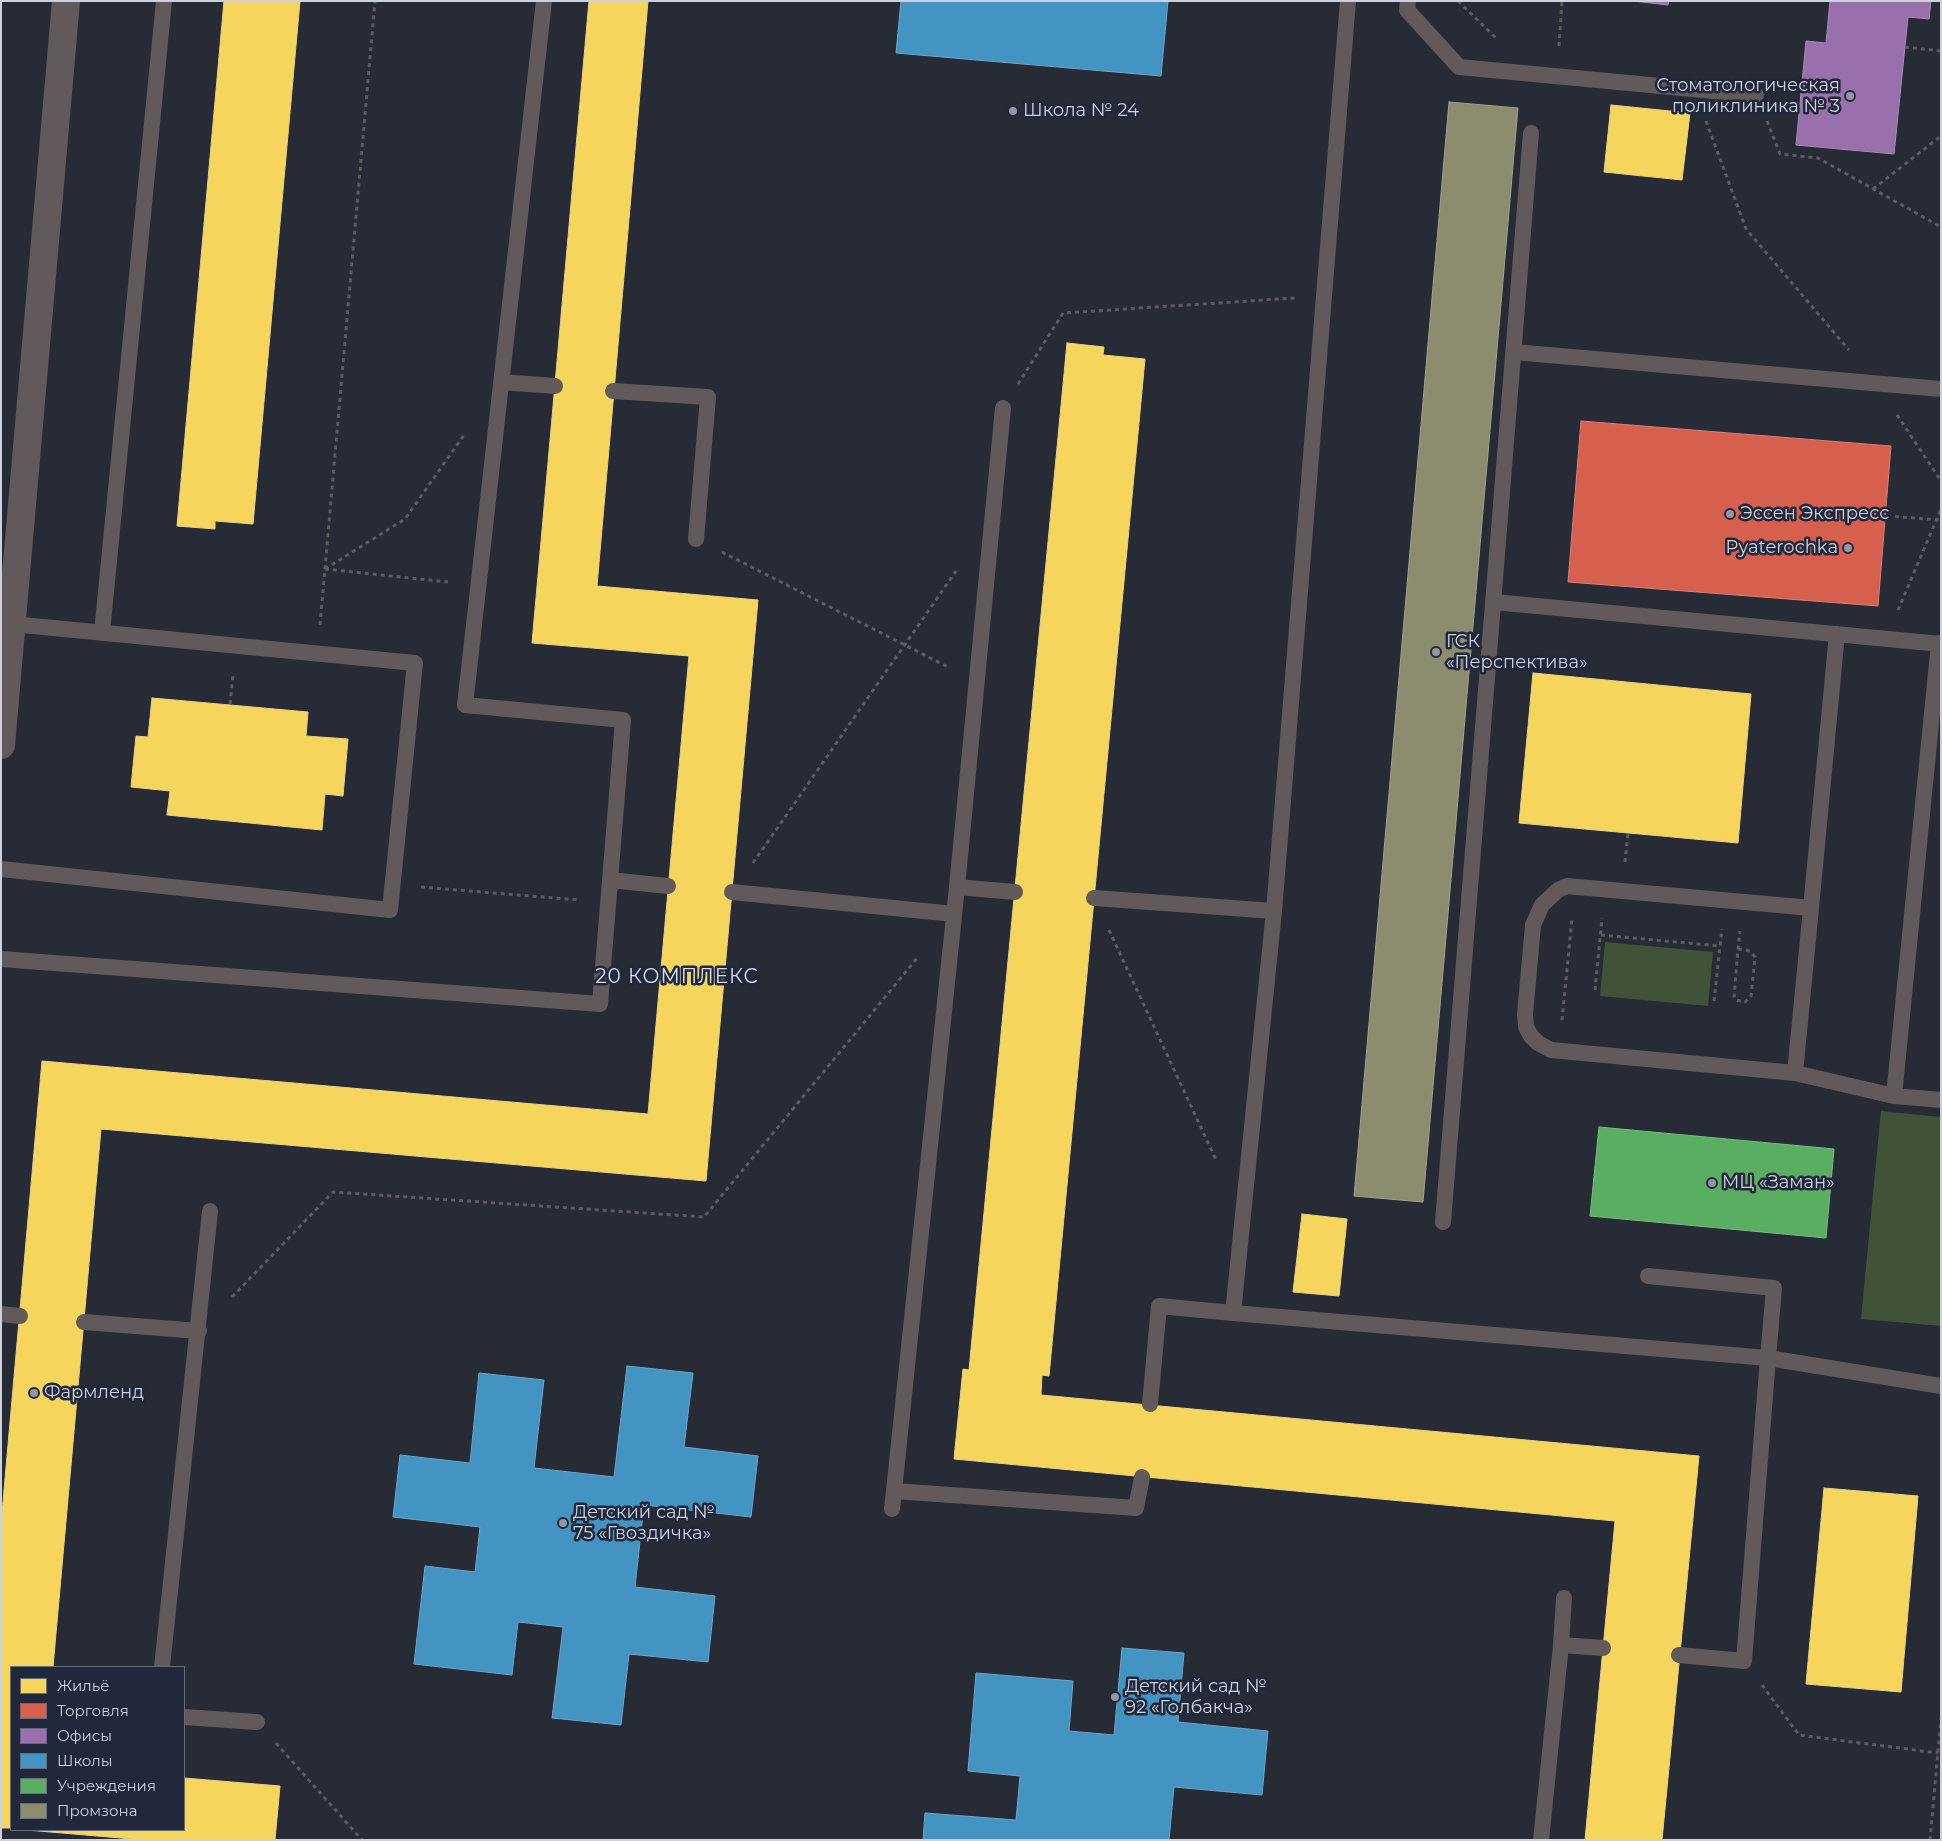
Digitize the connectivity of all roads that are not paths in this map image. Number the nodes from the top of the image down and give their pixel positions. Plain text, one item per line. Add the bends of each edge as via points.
1 (66, 1) edge
2 (164, 1) edge
3 (544, 1) edge
4 (1348, 1) edge
5 (1408, 1) edge
6 (1756, 95) road end
7 (1531, 133) dead end
8 (1514, 352) junction
9 (501, 382) junction
10 (555, 386) dead end
11 (1941, 389) edge
12 (613, 391) dead end
13 (1003, 408) road end
14 (696, 539) road end
15 (1494, 602) junction
16 (12, 624) junction
17 (102, 632) junction
18 (1837, 634) junction
19 (1940, 644) edge
20 (1, 745) edge
21 (1, 869) edge
22 (610, 880) junction
23 (668, 886) dead end
24 (957, 887) junction
25 (732, 892) road end
26 (1015, 892) dead end
27 (1094, 898) road end
28 (1810, 908) junction
29 (1274, 911) junction
30 (954, 914) junction
31 (1, 959) edge
32 (1795, 1073) junction
33 (1894, 1096) junction
34 (1941, 1100) edge
35 (210, 1211) dead end
36 (1443, 1222) dead end
37 (1648, 1276) dead end
38 (1233, 1313) junction
39 (1, 1314) edge
40 (20, 1316) dead end
41 (84, 1322) dead end
42 (199, 1331) junction
43 (1768, 1358) junction
44 (1941, 1386) edge
45 (1150, 1404) dead end
46 (1142, 1477) dead end
47 (894, 1491) junction
48 (892, 1509) dead end
49 (1564, 1598) dead end
50 (1561, 1645) junction
51 (1603, 1648) dead end
52 (1679, 1655) dead end
53 (162, 1666) edge
54 (185, 1717) edge
55 (257, 1722) road end
56 (1541, 1840) edge

1 - 16 street
2 - 17 lane
3 - 9 lane
4 - 29 lane
5 - 6 lane via 1407,10 1459,67
7 - 8 lane
8 - 11 lane
8 - 15 lane
9 - 10 lane
9 - 22 lane via 466,705 623,720
12 - 14 lane via 708,398
13 - 24 lane
15 - 18 lane
15 - 36 lane
16 - 17 lane
16 - 20 street
17 - 21 lane via 415,663 390,910
18 - 19 lane
18 - 28 lane
19 - 33 lane
22 - 23 lane
22 - 31 lane via 600,1004
24 - 26 lane
24 - 30 lane
25 - 30 lane
27 - 29 lane
28 - 32 lane
28 - 32 lane via 1567,886 1558,890 1536,915 1524,1014 1526,1027 1538,1043 1559,1051
29 - 38 lane
30 - 47 lane
32 - 33 lane
33 - 34 lane
35 - 42 lane
37 - 43 lane via 1774,1288
38 - 43 lane
38 - 45 lane via 1159,1306
39 - 40 lane
41 - 42 lane
42 - 53 lane
43 - 44 lane
43 - 52 lane via 1744,1661
46 - 47 lane via 1136,1508
47 - 48 lane
49 - 50 lane
50 - 51 lane
50 - 56 lane
54 - 55 lane

